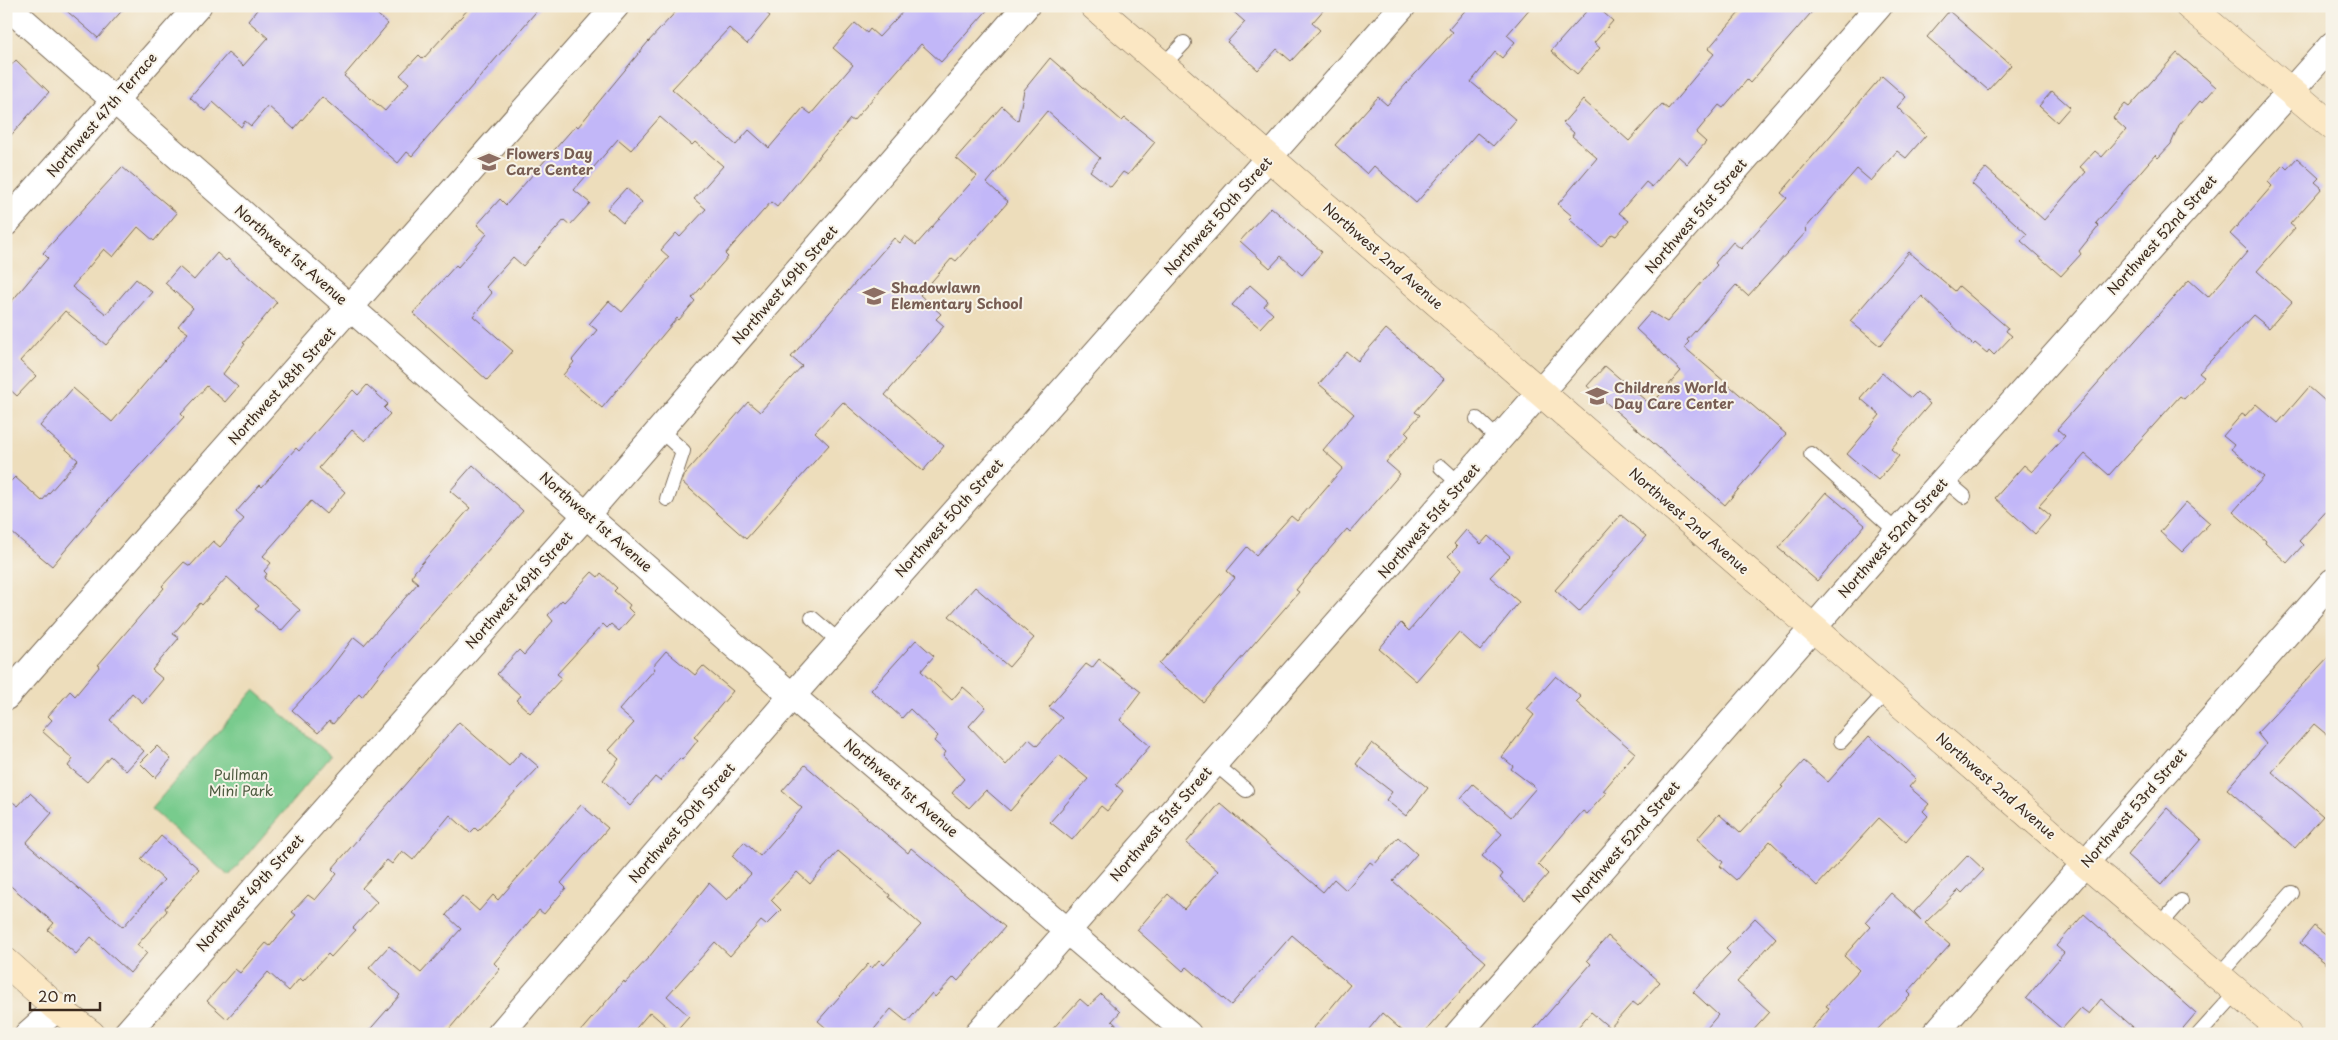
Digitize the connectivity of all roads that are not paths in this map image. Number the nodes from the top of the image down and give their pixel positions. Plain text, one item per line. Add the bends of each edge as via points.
1 (7, 6) edge
2 (198, 6) edge
3 (616, 6) edge
4 (1026, 6) edge
5 (1094, 6) edge
6 (1403, 6) edge
7 (1879, 6) edge
8 (2189, 6) edge
9 (1184, 43) dead end
10 (2332, 45) edge
11 (1162, 66) junction
12 (2292, 91) junction
13 (115, 101) junction
14 (2332, 126) edge
15 (1270, 158) junction
16 (6, 223) edge
17 (351, 308) junction
18 (1541, 394) junction
19 (1477, 419) dead end
20 (660, 430) junction
21 (1500, 441) junction
22 (1811, 454) dead end
23 (1441, 467) dead end
24 (1944, 480) junction
25 (1460, 485) junction
26 (1964, 496) dead end
27 (667, 500) dead end
28 (587, 514) junction
29 (1897, 532) junction
30 (2332, 582) edge
31 (812, 618) dead end
32 (1813, 628) junction
33 (840, 642) junction
34 (1887, 691) junction
35 (792, 696) junction
36 (6, 697) edge
37 (1841, 741) dead end
38 (1214, 764) junction
39 (1246, 790) dead end
40 (2086, 864) junction
41 (2292, 893) dead end
42 (2181, 901) dead end
43 (2159, 926) junction
44 (1068, 930) junction
45 (6, 962) edge
46 (2228, 984) junction
47 (58, 1008) junction
48 (28, 1034) edge
49 (91, 1034) edge
50 (126, 1034) edge
51 (500, 1034) edge
52 (977, 1034) edge
53 (1188, 1034) edge
54 (1458, 1034) edge
55 (1935, 1034) edge
56 (2199, 1034) edge
57 (2287, 1034) edge

1 - 13 street, Northwest 1st Avenue
2 - 13 street, Northwest 47th Terrace
3 - 17 street, Northwest 48th Street
4 - 20 street, Northwest 49th Street
5 - 11 street, Northwest 2nd Avenue
6 - 15 street, Northwest 50th Street
7 - 18 street, Northwest 51st Street
8 - 12 street
9 - 11 lane
10 - 12 street, Northwest 52nd Street
11 - 15 street, Northwest 2nd Avenue
12 - 14 street
12 - 24 street, Northwest 52nd Street
13 - 16 street, Northwest 47th Terrace
13 - 17 street, Northwest 1st Avenue
15 - 18 street, Northwest 2nd Avenue
15 - 33 street, Northwest 50th Street
17 - 28 street, Northwest 1st Avenue
17 - 36 street, Northwest 48th Street
18 - 21 street, Northwest 51st Street
18 - 32 street, Northwest 2nd Avenue
19 - 21 lane
20 - 27 lane via 683,451
20 - 28 street, Northwest 49th Street
21 - 25 street, Northwest 51st Street
22 - 29 lane
23 - 25 lane
24 - 26 lane
24 - 29 street, Northwest 52nd Street
25 - 38 street, Northwest 51st Street
28 - 35 street, Northwest 1st Avenue
28 - 50 street, Northwest 49th Street
29 - 32 street, Northwest 52nd Street
30 - 40 street, Northwest 53rd Street
31 - 33 lane
32 - 34 street, Northwest 2nd Avenue
32 - 54 street, Northwest 52nd Street
33 - 35 street, Northwest 50th Street
34 - 37 lane
34 - 40 street, Northwest 2nd Avenue
35 - 44 street, Northwest 1st Avenue
35 - 51 street, Northwest 50th Street
38 - 39 lane
38 - 44 street, Northwest 51st Street
40 - 43 street, Northwest 2nd Avenue
40 - 55 street, Northwest 53rd Street
41 - 46 lane
42 - 43 lane
43 - 46 street, Northwest 2nd Avenue
44 - 52 street, Northwest 51st Street
44 - 53 street, Northwest 1st Avenue
45 - 47 street
46 - 56 lane
46 - 57 street, Northwest 2nd Avenue
47 - 48 street
47 - 49 street

